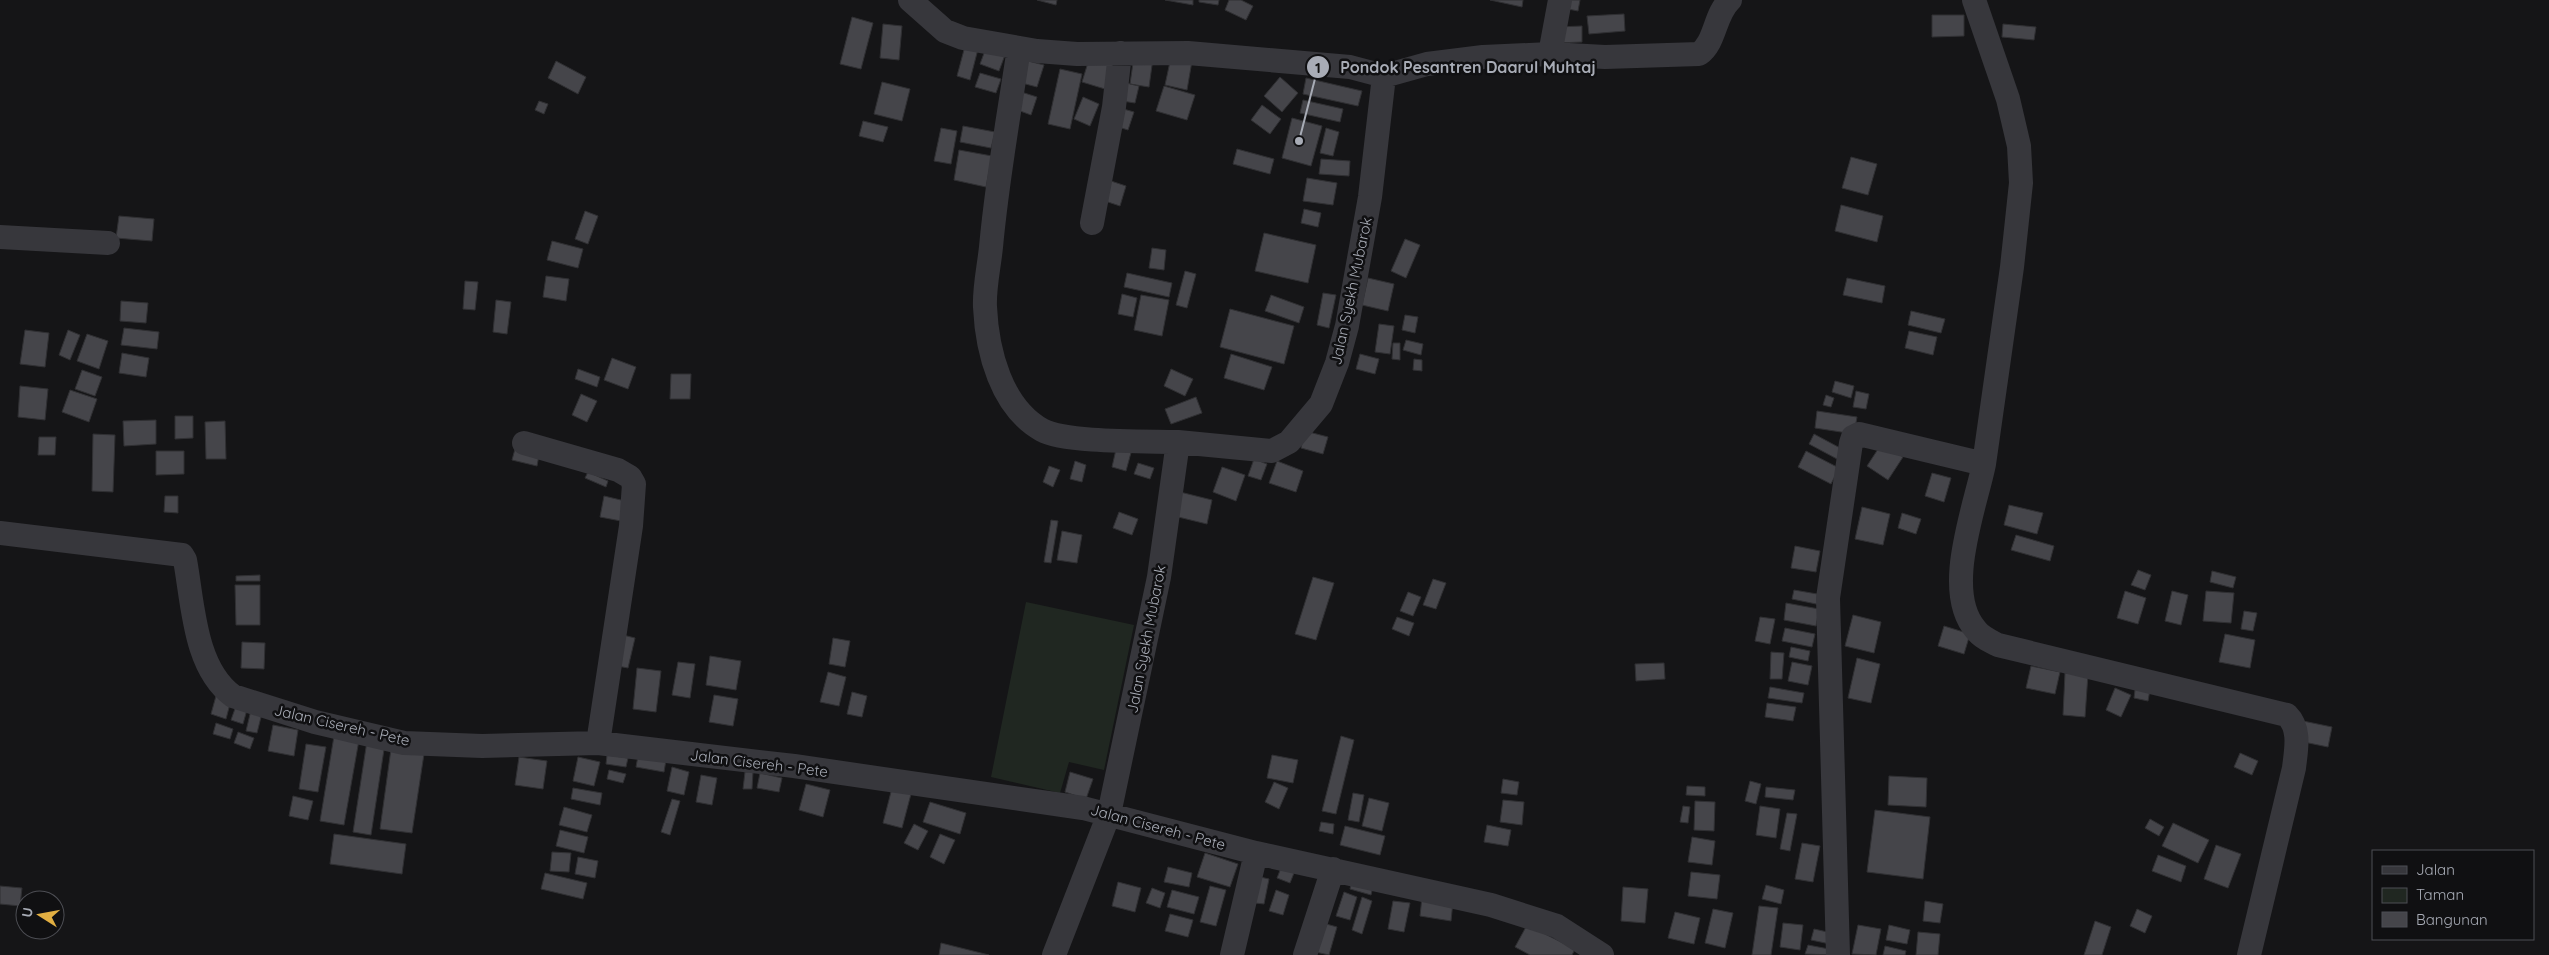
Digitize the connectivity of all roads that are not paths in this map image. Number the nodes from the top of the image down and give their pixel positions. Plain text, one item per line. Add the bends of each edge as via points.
1 (910, 0) edge
2 (1560, 0) edge
3 (1730, 0) edge
4 (1974, 0) edge
5 (1019, 48) junction
6 (1120, 53) junction
7 (1550, 54) junction
8 (1384, 76) junction
9 (1092, 223) dead end
10 (0, 236) edge
11 (108, 243) dead end
12 (1178, 442) junction
13 (524, 443) dead end
14 (1984, 464) junction
15 (0, 533) edge
16 (598, 743) junction
17 (1110, 814) junction
18 (1256, 853) junction
19 (1333, 869) junction
20 (1054, 955) edge
21 (1232, 955) edge
22 (1305, 955) edge
23 (1602, 955) edge
24 (1838, 955) edge
25 (2249, 955) edge

1 - 5 street via 944,31 963,38
2 - 7 street
3 - 7 street via 1718,17 1705,50 1699,54 1605,57
4 - 14 street via 2008,99 2019,146 2021,183
5 - 6 street via 1078,54
5 - 12 street via 994,213 985,306 989,343 998,374 1010,399 1022,414 1043,430 1066,437
6 - 8 street via 1188,53 1350,67
6 - 9 street via 1114,107
7 - 8 street via 1482,57 1427,64
8 - 12 street, Jalan Syekh Mubarok via 1370,197 1346,326 1322,404 1289,442 1272,451
10 - 11 street
12 - 17 street, Jalan Syekh Mubarok via 1159,578
13 - 16 street via 618,470 630,477 634,484 631,526
14 - 24 street via 1867,434 1853,437 1851,443 1828,598
14 - 25 street via 1960,583 1964,607 1975,630 1998,646 2287,715 2294,722 2297,740 2294,768
15 - 16 street, Jalan Cisereh - Pete via 182,555 186,560 204,652 220,683 233,696 315,722 404,743 482,746
16 - 17 street, Jalan Cisereh - Pete via 794,766
17 - 18 street, Jalan Cisereh - Pete
17 - 20 street, Jalan Syekh Mubarok
18 - 19 street, Jalan Cisereh - Pete
18 - 21 street
19 - 22 street
19 - 23 street, Jalan Cisereh - Pete via 1491,905 1557,926

